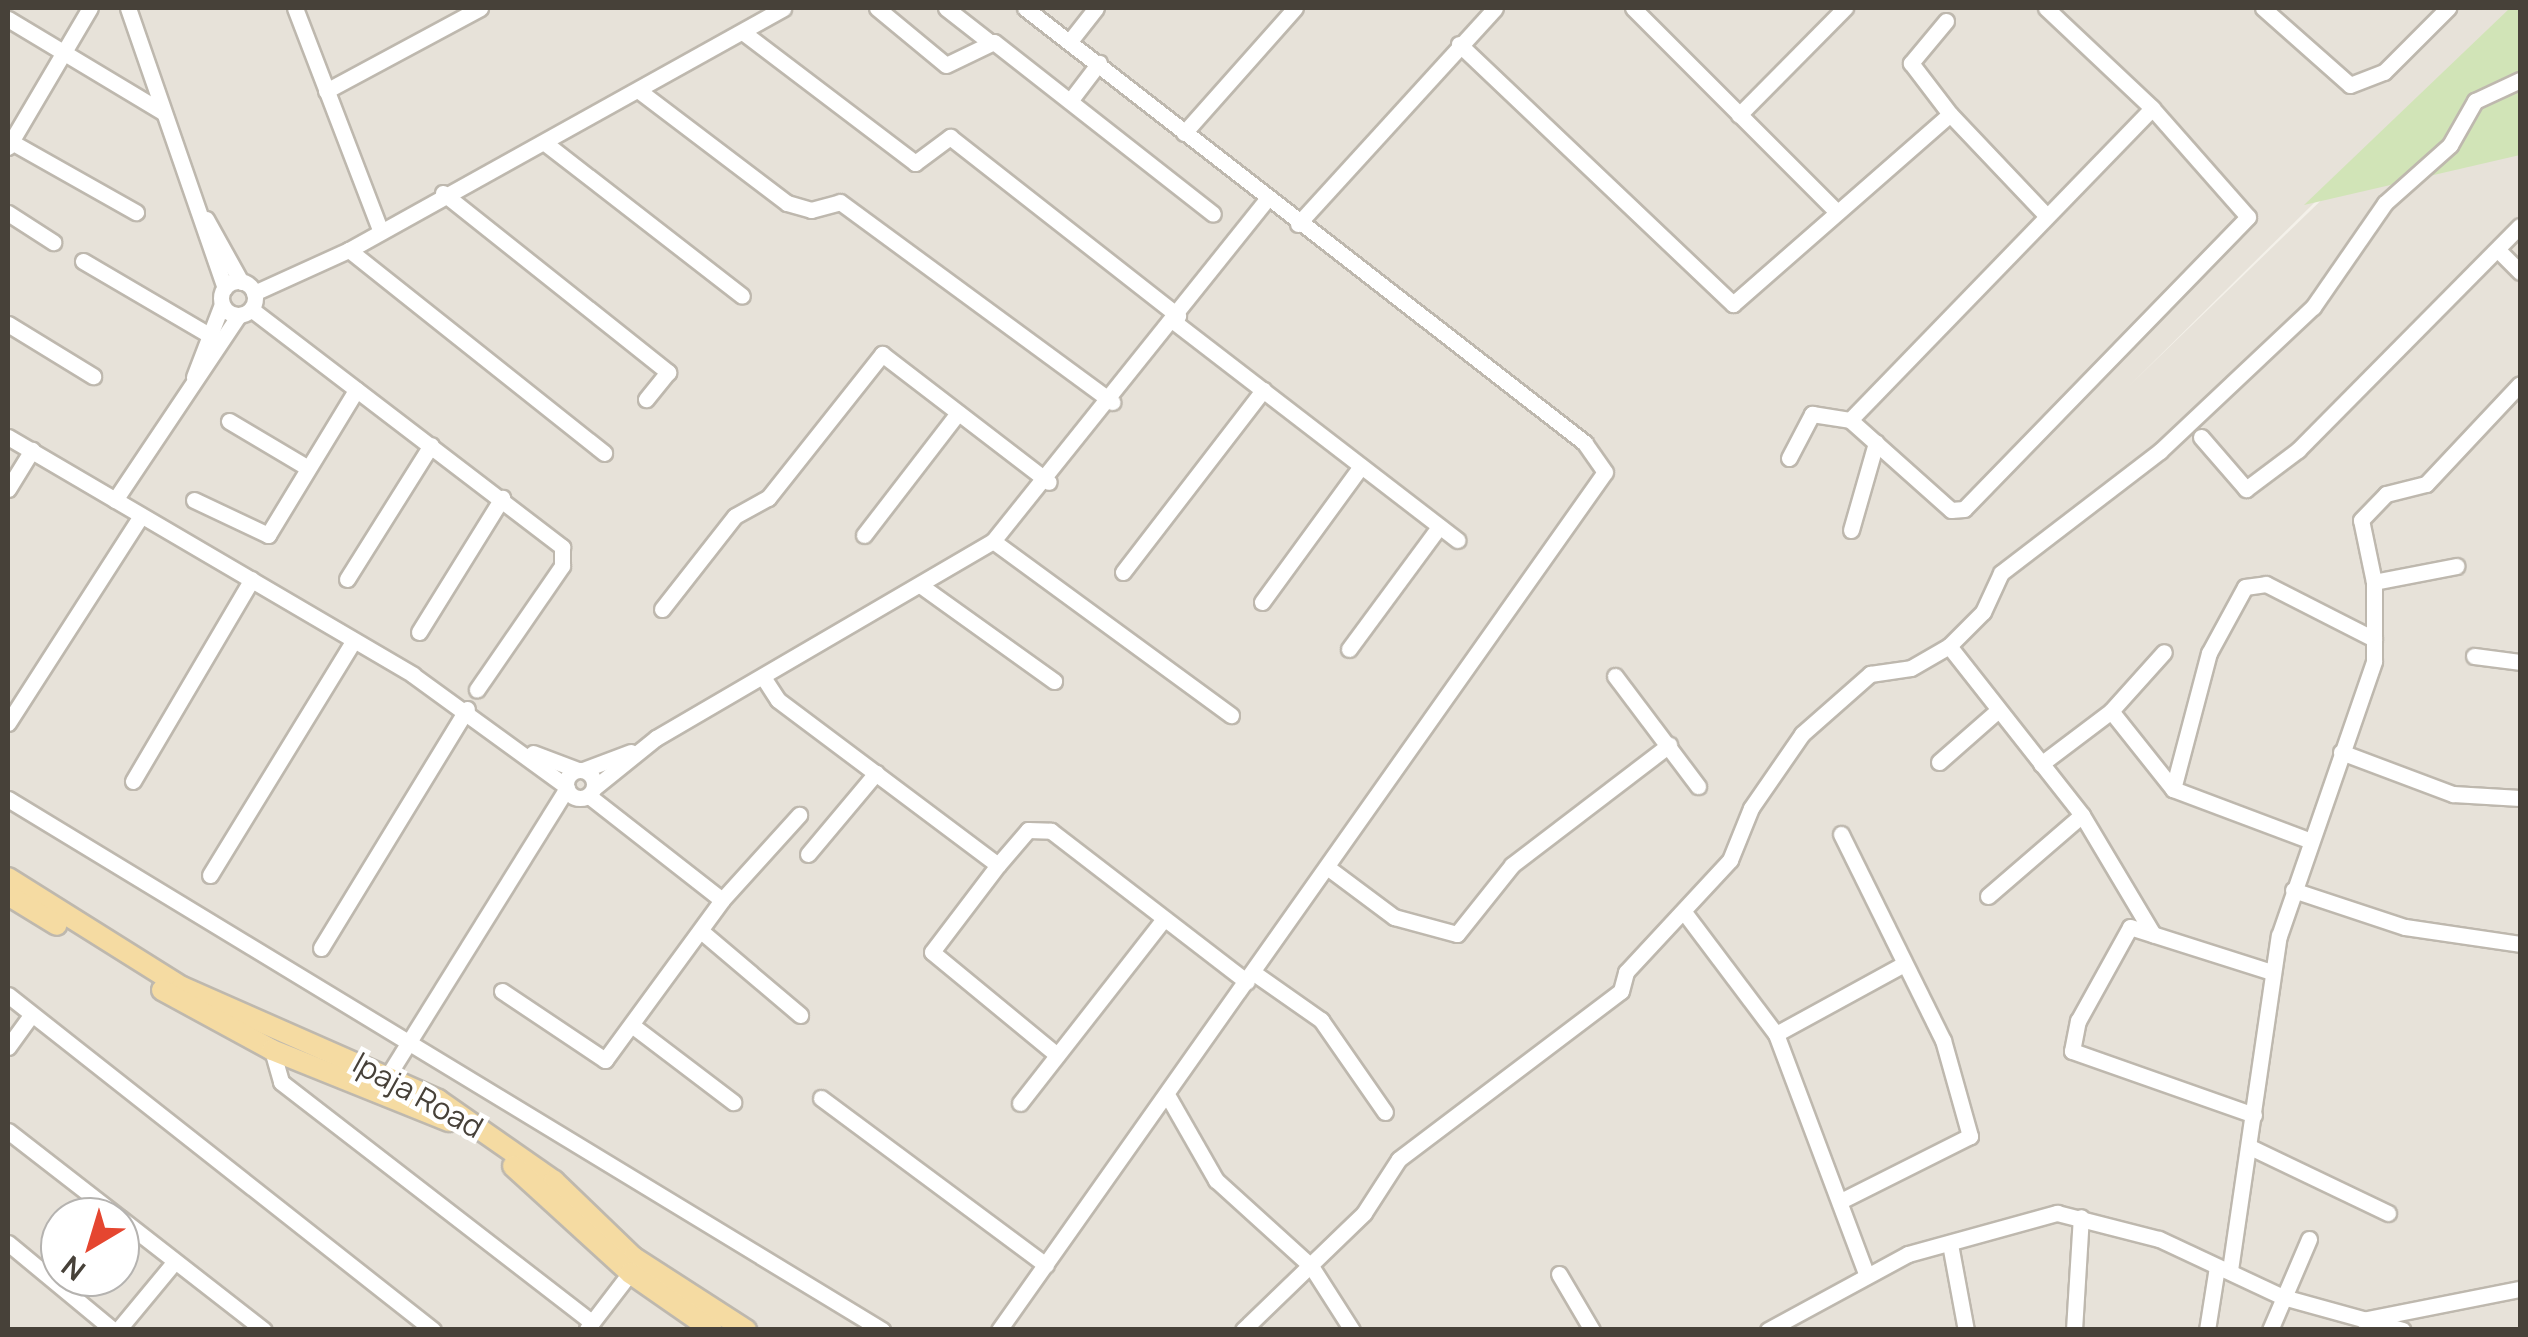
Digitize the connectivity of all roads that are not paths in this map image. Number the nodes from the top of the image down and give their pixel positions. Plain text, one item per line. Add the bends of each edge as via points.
1 (90, 8) edge
2 (128, 8) edge
3 (295, 8) edge
4 (480, 8) edge
5 (783, 8) edge
6 (877, 8) edge
7 (904, 8) edge
8 (946, 8) edge
9 (1025, 8) edge
10 (1096, 8) edge
11 (1295, 8) edge
12 (1495, 8) edge
13 (1633, 8) edge
14 (1845, 8) edge
15 (2046, 8) edge
16 (2263, 8) edge
17 (2448, 8) edge
18 (8, 19) edge
19 (890, 19) junction
20 (1946, 21) dead end
21 (744, 32) junction
22 (987, 40) junction
23 (1070, 41) junction
24 (1459, 44) junction
25 (63, 52) junction
26 (1099, 64) junction
27 (2520, 80) edge
28 (638, 90) junction
29 (326, 91) junction
30 (1070, 101) junction
31 (2152, 108) junction
32 (163, 112) junction
33 (1950, 114) junction
34 (1739, 115) junction
35 (1184, 133) junction
36 (9, 143) edge
37 (545, 143) junction
38 (443, 193) junction
39 (1266, 200) junction
40 (136, 212) dead end
41 (1837, 212) junction
42 (8, 213) edge
43 (1213, 214) dead end
44 (2045, 214) junction
45 (1298, 224) junction
46 (2520, 226) edge
47 (380, 230) junction
48 (52, 242) dead end
49 (349, 250) junction
50 (2498, 250) junction
51 (84, 261) dead end
52 (2520, 272) edge
53 (742, 296) dead end
54 (238, 299) junction
55 (1176, 319) junction
56 (8, 324) edge
57 (208, 334) junction
58 (93, 376) dead end
59 (194, 377) junction
60 (2520, 384) edge
61 (356, 390) junction
62 (1264, 390) junction
63 (646, 399) dead end
64 (1112, 402) junction
65 (958, 413) junction
66 (1850, 420) junction
67 (228, 421) dead end
68 (8, 436) edge
69 (2201, 438) dead end
70 (1876, 443) junction
71 (432, 445) junction
72 (32, 450) junction
73 (604, 453) dead end
74 (1789, 458) dead end
75 (1360, 466) junction
76 (308, 468) junction
77 (1049, 482) junction
78 (8, 489) edge
79 (502, 498) junction
80 (115, 500) junction
81 (194, 500) dead end
82 (140, 517) junction
83 (1439, 527) junction
84 (1851, 530) dead end
85 (864, 535) dead end
86 (1457, 540) dead end
87 (994, 541) junction
88 (2456, 566) dead end
89 (1123, 572) dead end
90 (252, 579) junction
91 (347, 579) dead end
92 (2374, 582) junction
93 (920, 584) junction
94 (1262, 602) dead end
95 (662, 609) dead end
96 (419, 632) dead end
97 (2374, 639) junction
98 (354, 642) junction
99 (1949, 646) junction
100 (1349, 648) dead end
101 (2164, 652) dead end
102 (2474, 656) dead end
103 (2520, 662) edge
104 (763, 676) junction
105 (1616, 676) dead end
106 (1054, 681) dead end
107 (477, 688) dead end
108 (467, 709) junction
109 (2112, 711) junction
110 (1996, 712) junction
111 (1231, 716) dead end
112 (8, 723) edge
113 (1669, 745) junction
114 (639, 749) junction
115 (524, 750) junction
116 (2341, 752) junction
117 (1938, 762) dead end
118 (2041, 764) junction
119 (580, 770) junction
120 (876, 773) junction
121 (133, 781) dead end
122 (1698, 786) dead end
123 (2173, 789) junction
124 (579, 791) junction
125 (8, 798) edge
126 (2520, 798) edge
127 (799, 814) dead end
128 (2082, 816) junction
129 (1841, 834) dead end
130 (2309, 840) junction
131 (808, 854) dead end
132 (998, 865) junction
133 (1331, 870) junction
134 (210, 874) dead end
135 (8, 878) edge
136 (2293, 890) junction
137 (8, 894) edge
138 (1988, 896) dead end
139 (722, 900) junction
140 (1684, 912) junction
141 (1163, 920) junction
142 (701, 931) junction
143 (2153, 934) junction
144 (2520, 944) edge
145 (321, 948) dead end
146 (1902, 965) junction
147 (2272, 972) junction
148 (1251, 978) junction
149 (502, 991) dead end
150 (8, 995) edge
151 (32, 1014) junction
152 (800, 1015) dead end
153 (634, 1026) junction
154 (1776, 1034) junction
155 (406, 1042) junction
156 (8, 1047) edge
157 (272, 1050) junction
158 (1057, 1055) junction
159 (389, 1074) junction
160 (821, 1098) dead end
161 (1169, 1098) junction
162 (733, 1102) dead end
163 (1020, 1104) dead end
164 (1385, 1112) dead end
165 (2254, 1115) junction
166 (8, 1130) edge
167 (2250, 1146) junction
168 (93, 1197) edge
169 (1846, 1199) junction
170 (2388, 1212) dead end
171 (2081, 1217) junction
172 (140, 1234) edge
173 (2309, 1239) dead end
174 (8, 1243) edge
175 (1950, 1244) junction
176 (175, 1261) junction
177 (1046, 1266) junction
178 (1311, 1266) junction
179 (2223, 1268) junction
180 (630, 1273) junction
181 (1559, 1274) dead end
182 (1866, 1274) junction
183 (2520, 1288) edge
184 (2284, 1297) junction
185 (2362, 1320) junction
186 (1793, 1322) edge
187 (589, 1326) edge
188 (2381, 1327) edge
189 (116, 1330) edge
190 (264, 1330) edge
191 (433, 1330) edge
192 (712, 1330) edge
193 (746, 1330) edge
194 (882, 1330) edge
195 (998, 1330) edge
196 (1242, 1330) edge
197 (1352, 1330) edge
198 (1592, 1330) edge
199 (1768, 1330) edge
200 (1966, 1330) edge
201 (2074, 1330) edge
202 (2207, 1330) edge
203 (2270, 1330) edge
204 (2403, 1330) edge

1 - 25 street
2 - 32 street
3 - 29 street
4 - 29 street
5 - 21 street
6 - 19 street
7 - 19 street
8 - 22 street
9 - 23 street
10 - 23 street
11 - 35 street
12 - 24 street
13 - 34 street
14 - 34 street
15 - 31 street
16 - 17 street via 2350,85 2384,72
18 - 25 street
19 - 22 street via 946,65
20 - 33 street via 1911,63
21 - 28 street
21 - 55 street via 916,162 950,137
22 - 30 street
23 - 26 street
24 - 41 street via 1733,304
24 - 45 street
25 - 32 street
25 - 36 street
26 - 30 street
26 - 35 street
27 - 99 street via 2475,101 2450,145 2385,202 2314,307 2160,451 2001,574 1984,612
28 - 37 street
28 - 64 street via 787,203 811,210 840,202
29 - 47 street
30 - 43 street
31 - 44 street
31 - 70 street via 2244,204 2246,229 1964,509 1951,510
32 - 54 street
33 - 41 street
33 - 44 street
34 - 41 street
35 - 39 street
36 - 40 street
37 - 38 street
37 - 53 street
38 - 47 street
38 - 63 street via 668,372
39 - 45 street
39 - 55 street
42 - 48 street
44 - 66 street
45 - 133 street via 1586,443 1605,472
46 - 50 street
47 - 49 street
49 - 54 street
49 - 73 street
50 - 52 street
50 - 69 street via 2298,450 2246,489
51 - 57 street
54 - 57 street
54 - 59 street via 220,354
54 - 61 street
55 - 62 street
55 - 64 street
56 - 58 street
57 - 59 street
59 - 80 street
60 - 92 street via 2426,484 2386,494 2361,520
61 - 71 street
61 - 76 street
62 - 75 street
62 - 89 street
64 - 77 street
65 - 77 street
65 - 85 street
65 - 95 street via 882,354 768,498 735,516
66 - 70 street
66 - 74 street via 1812,414
67 - 76 street
68 - 72 street
70 - 84 street
71 - 79 street
71 - 91 street
72 - 78 street
72 - 80 street
75 - 83 street
75 - 94 street
76 - 81 street via 262,538
77 - 87 street
79 - 96 street
79 - 107 street via 565,556
80 - 82 street
82 - 90 street
82 - 112 street
83 - 86 street
83 - 100 street
87 - 93 street
87 - 111 street
88 - 92 street
90 - 98 street
90 - 121 street
92 - 97 street
93 - 104 street
93 - 106 street
97 - 116 street
97 - 123 street via 2266,584 2245,587 2210,652
98 - 108 street
98 - 134 street
99 - 110 street
99 - 140 street via 1910,668 1870,674 1802,734 1751,808 1730,860
101 - 109 street
102 - 103 street
104 - 114 street
104 - 120 street via 778,700
105 - 113 street
108 - 115 street
108 - 145 street
109 - 118 street
109 - 123 street
110 - 117 street
110 - 118 street
113 - 122 street
113 - 133 street via 1512,865 1457,934 1394,917
114 - 119 street
114 - 124 street
115 - 119 street
115 - 124 street
116 - 126 street via 2453,794
116 - 130 street
118 - 128 street
119 - 124 street
119 - 124 street
120 - 131 street
120 - 132 street
123 - 130 street
124 - 139 street
124 - 155 street
125 - 155 street
127 - 139 street
128 - 138 street
128 - 143 street
129 - 146 street
130 - 136 street
132 - 141 street via 1037,825
132 - 158 street via 932,952
133 - 148 street
135 - 159 main road, Ipaja Road via 182,987
136 - 144 street via 2405,927
136 - 147 street
137 - 157 main road, Ipaja Road
139 - 142 street
140 - 154 street
140 - 178 street via 1603,1006 1398,1159
141 - 148 street
141 - 158 street
142 - 152 street
142 - 153 street
143 - 147 street
143 - 165 street via 2130,926 2121,934 2072,1050
146 - 154 street
146 - 169 street via 1943,1040 1970,1136
147 - 165 street
148 - 161 street
148 - 164 street via 1321,1020
149 - 153 street via 598,1058
150 - 151 street
151 - 156 street
151 - 191 street
153 - 162 street
154 - 169 street via 1792,1091
155 - 159 street
155 - 194 street
157 - 180 main road, Ipaja Road via 450,1121
157 - 187 street via 281,1082
158 - 163 street
159 - 193 main road, Ipaja Road via 511,1148 632,1257
160 - 177 street
161 - 177 street
161 - 178 street via 1216,1180
165 - 167 street
166 - 168 street
167 - 170 street
167 - 179 street
169 - 182 street
171 - 175 street via 2016,1220
171 - 179 street
171 - 201 street
172 - 176 street
173 - 184 street
174 - 189 street
175 - 182 street
175 - 200 street
176 - 189 street
176 - 190 street
177 - 195 street
178 - 196 street
178 - 197 street
179 - 184 street
179 - 202 street
180 - 187 street
180 - 192 main road, Ipaja Road
181 - 198 street
182 - 186 street
183 - 185 street
184 - 185 street
184 - 203 street
185 - 188 street
186 - 199 street
188 - 204 street

